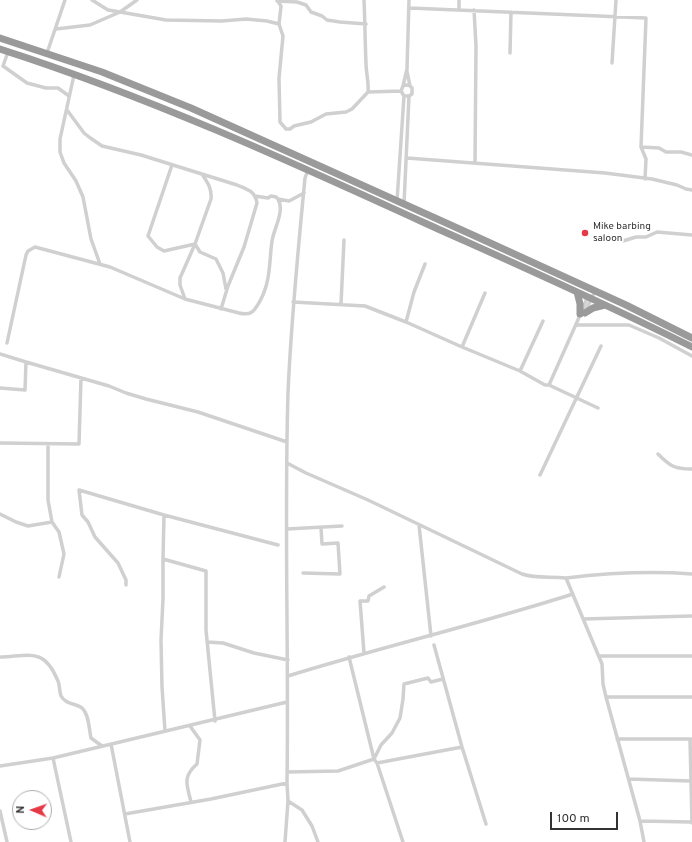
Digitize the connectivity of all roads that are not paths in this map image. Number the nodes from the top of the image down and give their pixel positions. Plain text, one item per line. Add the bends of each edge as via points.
1 (65, 0) edge
2 (92, 0) edge
3 (137, 0) edge
4 (277, 0) edge
5 (364, 0) edge
6 (409, 0) edge
7 (459, 0) edge
8 (616, 0) edge
9 (298, 1) edge
10 (410, 8) junction
11 (459, 9) junction
12 (474, 10) junction
13 (120, 12) junction
14 (511, 12) junction
15 (615, 17) junction
16 (280, 24) junction
17 (366, 24) junction
18 (56, 29) junction
19 (0, 38) edge
20 (14, 42) junction
21 (0, 49) edge
22 (9, 52) junction
23 (47, 53) junction
24 (510, 53) dead end
25 (612, 63) dead end
26 (2, 65) edge
27 (407, 69) junction
28 (75, 74) junction
29 (403, 86) junction
30 (410, 86) junction
31 (401, 91) junction
32 (368, 92) junction
33 (69, 96) junction
34 (404, 96) junction
35 (409, 96) junction
36 (67, 110) junction
37 (641, 147) junction
38 (692, 155) edge
39 (407, 158) junction
40 (475, 163) junction
41 (172, 165) junction
42 (308, 169) junction
43 (202, 174) junction
44 (645, 179) junction
45 (692, 190) edge
46 (304, 193) junction
47 (255, 196) junction
48 (278, 199) junction
49 (401, 202) junction
50 (692, 235) edge
51 (344, 240) dead end
52 (623, 241) dead end
53 (195, 244) junction
54 (100, 264) junction
55 (425, 264) dead end
56 (226, 291) junction
57 (577, 292) junction
58 (485, 293) dead end
59 (591, 294) junction
60 (184, 299) junction
61 (293, 302) junction
62 (342, 304) junction
63 (605, 305) junction
64 (221, 309) junction
65 (582, 313) junction
66 (543, 321) dead end
67 (406, 322) junction
68 (577, 324) junction
69 (692, 338) edge
70 (7, 343) dead end
71 (601, 346) dead end
72 (462, 347) junction
73 (692, 347) edge
74 (0, 354) edge
75 (692, 356) edge
76 (26, 362) junction
77 (520, 371) junction
78 (81, 378) junction
79 (549, 385) junction
80 (0, 388) edge
81 (577, 398) junction
82 (598, 408) dead end
83 (287, 442) junction
84 (0, 443) edge
85 (48, 444) junction
86 (658, 454) dead end
87 (287, 462) junction
88 (692, 469) edge
89 (540, 476) dead end
90 (0, 514) edge
91 (164, 515) junction
92 (52, 522) junction
93 (419, 525) junction
94 (342, 526) dead end
95 (321, 528) junction
96 (287, 529) junction
97 (278, 545) dead end
98 (162, 559) junction
99 (303, 573) dead end
100 (692, 574) edge
101 (58, 577) dead end
102 (566, 578) junction
103 (126, 585) dead end
104 (384, 587) dead end
105 (573, 594) junction
106 (692, 616) edge
107 (583, 619) junction
108 (431, 636) junction
109 (207, 642) junction
110 (434, 645) dead end
111 (364, 653) junction
112 (599, 656) junction
113 (692, 656) edge
114 (0, 657) edge
115 (349, 657) junction
116 (288, 660) junction
117 (288, 676) junction
118 (443, 679) junction
119 (606, 697) junction
120 (692, 697) edge
121 (287, 702) junction
122 (215, 720) junction
123 (190, 726) junction
124 (165, 731) junction
125 (617, 739) junction
126 (691, 739) edge
127 (111, 744) junction
128 (102, 746) junction
129 (462, 747) junction
130 (53, 758) junction
131 (374, 759) junction
132 (377, 763) junction
133 (0, 766) edge
134 (287, 772) junction
135 (629, 779) junction
136 (690, 781) junction
137 (287, 783) junction
138 (288, 801) junction
139 (191, 802) junction
140 (0, 811) edge
141 (125, 814) junction
142 (640, 821) junction
143 (692, 822) edge
144 (486, 824) dead end
145 (6, 842) edge
146 (71, 842) edge
147 (130, 842) edge
148 (285, 842) edge
149 (318, 842) edge
150 (403, 842) edge
151 (644, 842) edge

1 - 18 street
2 - 13 street via 108,10
3 - 13 street
4 - 9 street
4 - 16 street via 281,6
5 - 17 street
6 - 10 street
7 - 11 street
8 - 15 street
9 - 17 street via 306,5 311,12 327,20
10 - 11 street
10 - 27 street
11 - 12 street
12 - 14 street
12 - 40 street
13 - 16 street via 166,20 246,19
13 - 18 street via 90,25
14 - 15 street
14 - 24 street
15 - 25 street
15 - 37 street via 646,18
16 - 32 street via 283,36 279,108 280,122 286,129 290,130 294,126 311,122 326,114 346,112
17 - 32 street
18 - 23 street
19 - 20 highway
20 - 22 highway
20 - 23 highway
21 - 22 highway
22 - 26 street
22 - 28 highway
23 - 49 highway via 157,94
26 - 33 street via 27,83 58,88
27 - 29 street
27 - 30 street
28 - 33 street
28 - 42 highway
29 - 30 street
29 - 31 street
30 - 35 street via 413,91
31 - 32 street
31 - 34 street
33 - 36 street
34 - 35 street
34 - 49 street
35 - 39 street
36 - 41 street via 84,133 98,144
36 - 54 street via 60,139 60,152 83,197 91,239
37 - 38 street
37 - 44 street via 646,159
39 - 40 street
39 - 49 street
40 - 44 street via 605,173
41 - 43 street
41 - 53 street via 148,236 164,251
42 - 46 street
42 - 57 highway
43 - 47 street via 251,190
43 - 53 street via 212,193
44 - 45 street
46 - 48 street via 288,200
46 - 61 street
47 - 48 street via 271,196
47 - 56 street via 256,203 244,247
48 - 64 street via 281,204 272,241 269,276 256,308 246,315
49 - 59 highway
50 - 52 street via 657,232 646,237
51 - 62 street
53 - 56 street via 200,252 216,258 223,273
53 - 60 street via 180,278
54 - 60 street
54 - 70 street via 35,247 28,251
55 - 67 street
56 - 64 street
57 - 59 highway
57 - 65 highway
58 - 72 street
59 - 63 highway
59 - 65 street
59 - 69 highway via 626,305
60 - 64 street
61 - 62 street
61 - 83 street
62 - 67 street via 365,306
63 - 65 highway
63 - 73 highway
65 - 68 street
66 - 77 street
67 - 72 street
68 - 75 street via 629,325
68 - 79 street
71 - 81 street
72 - 77 street
74 - 76 street
76 - 78 street
76 - 80 street via 25,390
77 - 79 street
78 - 83 street via 146,399 198,412
78 - 85 street via 79,444
79 - 81 street
81 - 82 street
81 - 89 street
83 - 87 street
84 - 85 street
85 - 92 street via 48,500
86 - 88 street via 678,469
87 - 93 street
87 - 96 street
90 - 92 street via 28,526
91 - 97 street
91 - 98 street
91 - 103 street via 79,490 82,515 95,537 118,563
92 - 101 street via 59,532 64,554
93 - 102 street via 526,575
93 - 108 street
94 - 95 street
95 - 96 street
95 - 99 street via 322,544 338,543 340,574
96 - 116 street
98 - 109 street via 206,571
98 - 124 street via 162,702
100 - 102 street via 667,572
102 - 105 street
104 - 111 street via 369,596 368,600 360,601
105 - 107 street
105 - 108 street
106 - 107 street
107 - 112 street
108 - 111 street
109 - 116 street via 223,643
109 - 122 street
110 - 118 street
111 - 115 street
112 - 113 street
112 - 119 street
114 - 128 street via 32,654 45,659 59,682 62,696 67,702 82,708 87,716 91,738
115 - 117 street
115 - 131 street
116 - 117 street
117 - 121 street
118 - 129 street
118 - 131 street via 431,682 428,678 404,684 400,718
119 - 120 street
119 - 125 street
121 - 122 street
121 - 134 street
122 - 123 street
123 - 124 street
123 - 139 street via 200,740 197,764 187,776
124 - 127 street
125 - 126 street
125 - 135 street
126 - 136 street
127 - 128 street
127 - 141 street
128 - 130 street
129 - 132 street
129 - 144 street
130 - 133 street
130 - 146 street
131 - 132 street
131 - 134 street via 338,770
132 - 150 street
134 - 137 street
135 - 136 street
135 - 142 street
136 - 143 street
137 - 138 street
137 - 139 street
138 - 148 street
138 - 149 street via 302,810
139 - 141 street
140 - 145 street
141 - 147 street
142 - 143 street
142 - 151 street

